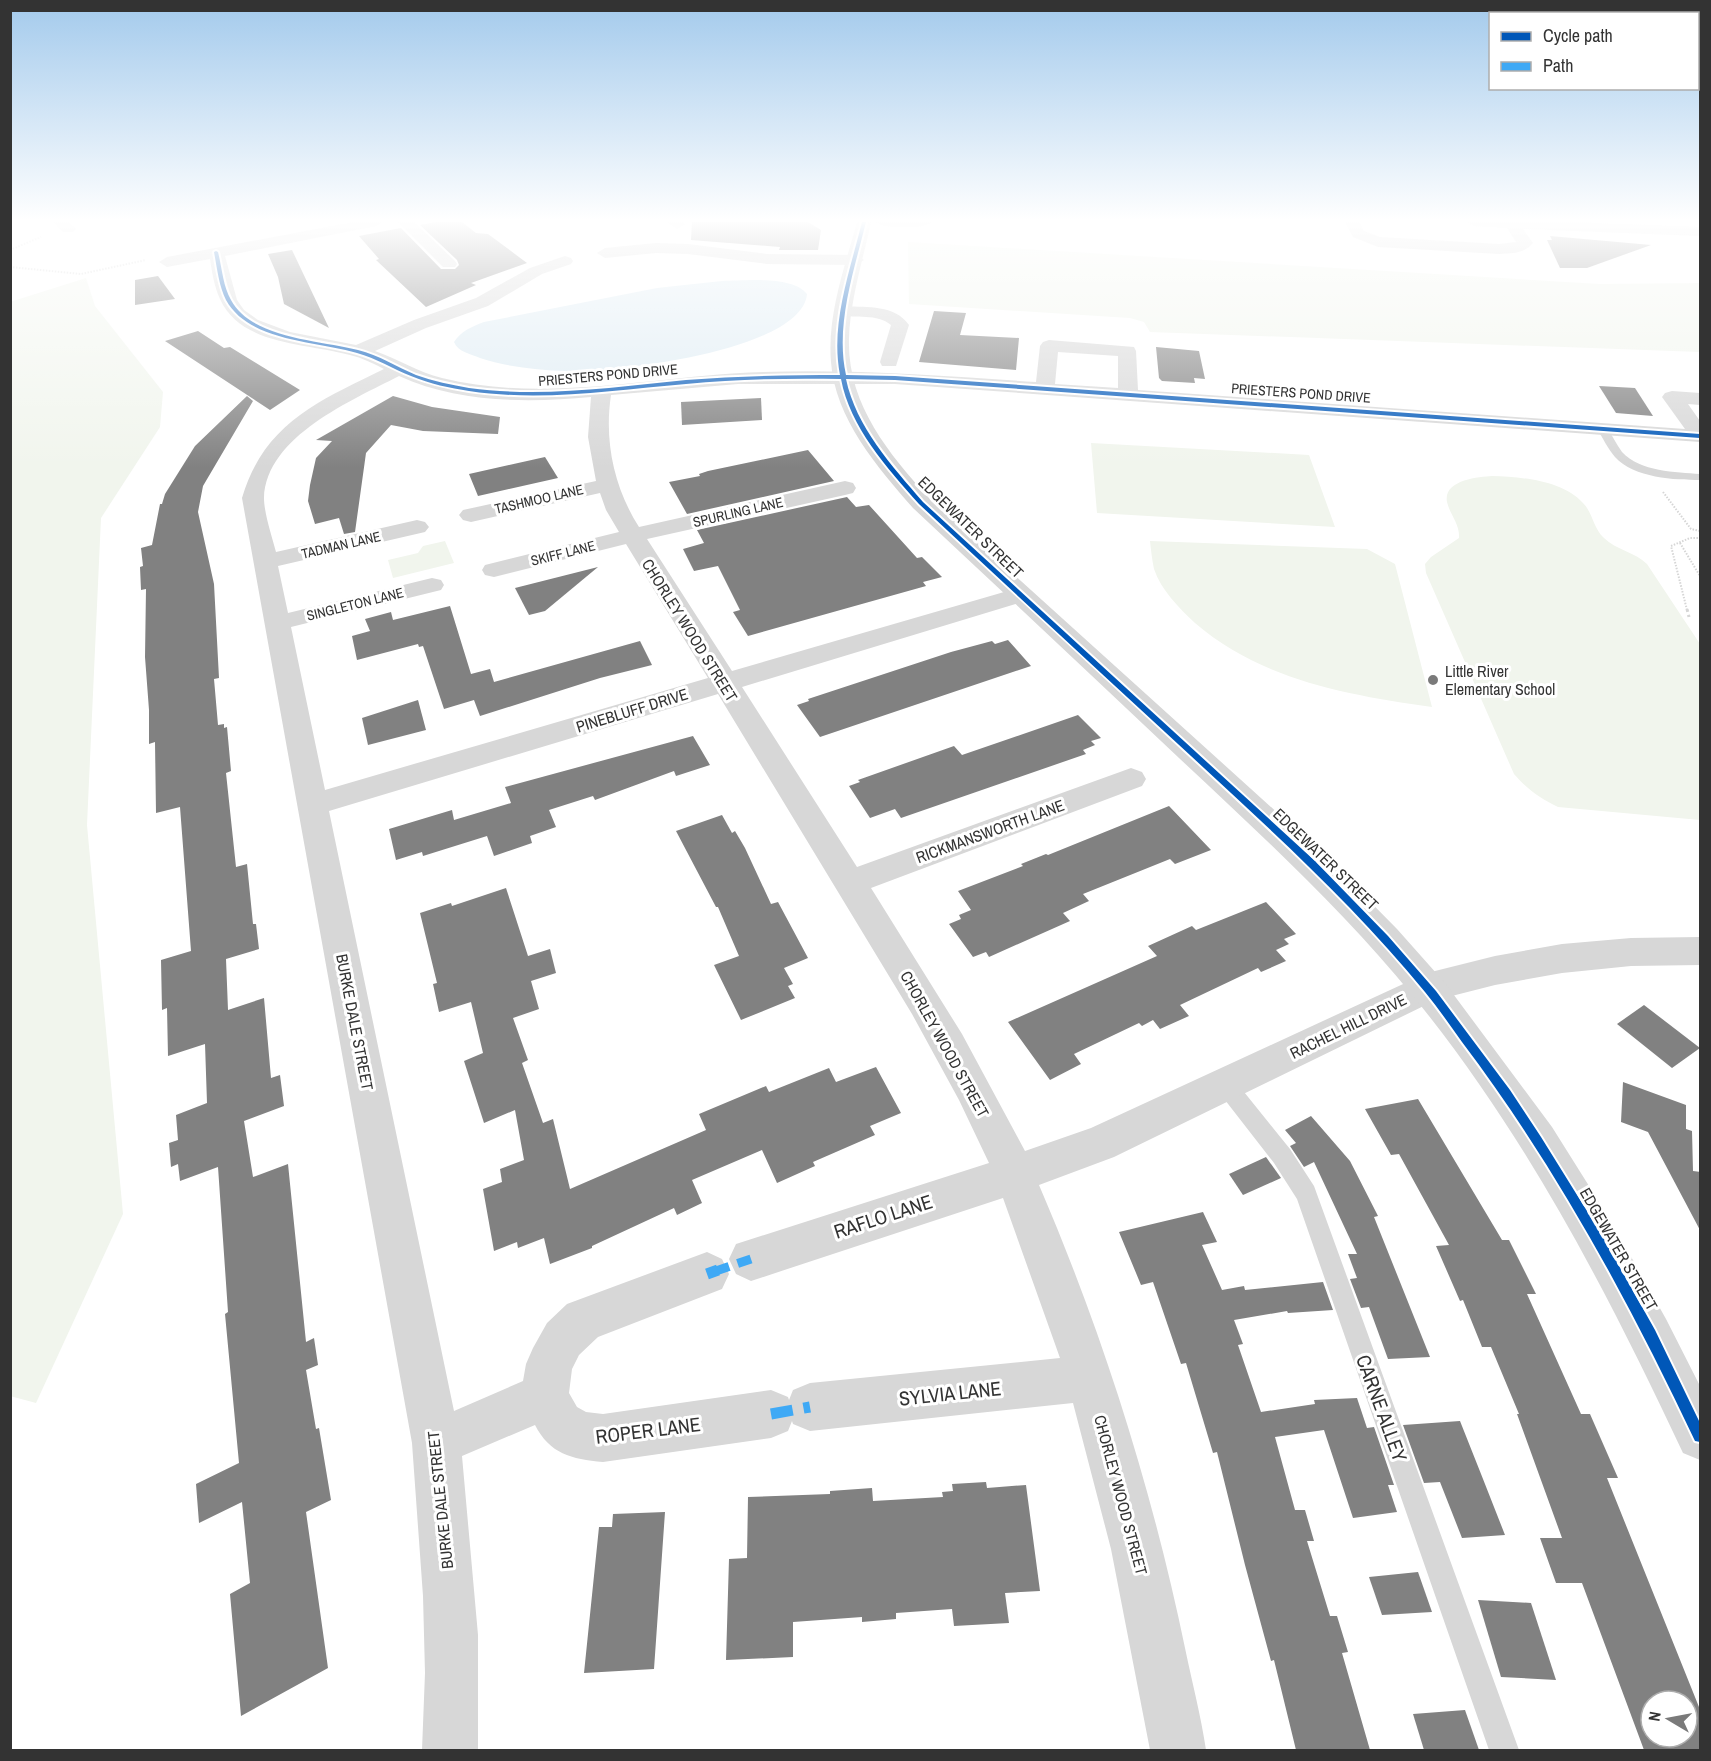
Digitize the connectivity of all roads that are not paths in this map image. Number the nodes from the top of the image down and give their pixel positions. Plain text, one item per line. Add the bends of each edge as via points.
1 (232, 304) edge
2 (476, 304) edge
3 (846, 304) edge
4 (845, 311) junction
5 (359, 351) junction
6 (399, 369) junction
7 (894, 370) junction
8 (843, 376) junction
9 (1044, 387) junction
10 (602, 392) junction
11 (1128, 394) junction
12 (1701, 399) edge
13 (1603, 429) junction
14 (1701, 435) edge
15 (1701, 477) edge
16 (607, 485) junction
17 (845, 488) dead end
18 (471, 515) dead end
19 (417, 527) dead end
20 (631, 536) junction
21 (265, 562) junction
22 (494, 570) dead end
23 (432, 585) dead end
24 (1020, 595) junction
25 (277, 623) junction
26 (724, 683) junction
27 (1131, 779) dead end
28 (313, 805) junction
29 (849, 884) junction
30 (1701, 951) edge
31 (1427, 988) junction
32 (1225, 1084) junction
33 (1015, 1174) junction
34 (751, 1259) dead end
35 (707, 1274) dead end
36 (1089, 1378) junction
37 (545, 1396) junction
38 (790, 1410) joint
39 (1701, 1436) edge
40 (436, 1443) junction
41 (450, 1750) edge
42 (1178, 1750) edge
43 (1504, 1750) edge

1 - 5 street, PRIESTERS POND DRIVE via 245,318 277,333
2 - 5 street
3 - 4 street, EDGEWATER STREET
4 - 7 street via 882,314 897,320 900,325
4 - 8 street, EDGEWATER STREET via 840,339
5 - 6 street, PRIESTERS POND DRIVE
6 - 10 street, PRIESTERS POND DRIVE via 442,384 500,393
6 - 21 street, BURKE DALE STREET via 308,418 263,464 254,498
7 - 8 street
7 - 9 street, PRIESTERS POND DRIVE
8 - 10 street, PRIESTERS POND DRIVE via 721,379
8 - 24 street, EDGEWATER STREET via 857,417 894,473
9 - 11 street, PRIESTERS POND DRIVE
9 - 11 street via 1049,346 1127,351
10 - 16 street, CHORLEY WOOD STREET via 597,434
11 - 13 street, PRIESTERS POND DRIVE
12 - 14 street via 1672,397
13 - 14 street, PRIESTERS POND DRIVE
13 - 15 lane via 1626,461 1672,475
16 - 18 street, TASHMOO LANE
16 - 20 street, CHORLEY WOOD STREET
17 - 20 street, SPURLING LANE
19 - 21 street, TADMAN LANE
20 - 22 street, SKIFF LANE
20 - 26 street, CHORLEY WOOD STREET
21 - 25 street, BURKE DALE STREET
23 - 25 street, SINGLETON LANE
24 - 26 street, PINEBLUFF DRIVE
24 - 31 street, EDGEWATER STREET via 1312,863
25 - 28 street, BURKE DALE STREET
26 - 28 street, PINEBLUFF DRIVE
26 - 29 street, CHORLEY WOOD STREET
27 - 29 street, RICKMANSWORTH LANE
28 - 40 street, BURKE DALE STREET
29 - 33 street, CHORLEY WOOD STREET via 965,1073
30 - 31 street, RACHEL HILL DRIVE via 1576,955 1515,964
31 - 32 street, RACHEL HILL DRIVE
31 - 39 street, EDGEWATER STREET via 1535,1136 1586,1218 1638,1310
32 - 33 street, RACHEL HILL DRIVE via 1100,1144
32 - 43 lane, CARNE ALLEY via 1282,1156 1306,1194
33 - 34 street, RAFLO LANE
33 - 36 street, CHORLEY WOOD STREET via 1056,1278
35 - 37 street via 583,1320 562,1339 549,1364
36 - 38 street, SYLVIA LANE
36 - 42 street, CHORLEY WOOD STREET via 1149,1602
37 - 38 street, ROPER LANE via 560,1424 579,1436 595,1438
37 - 40 street
40 - 41 street, BURKE DALE STREET via 448,1558

